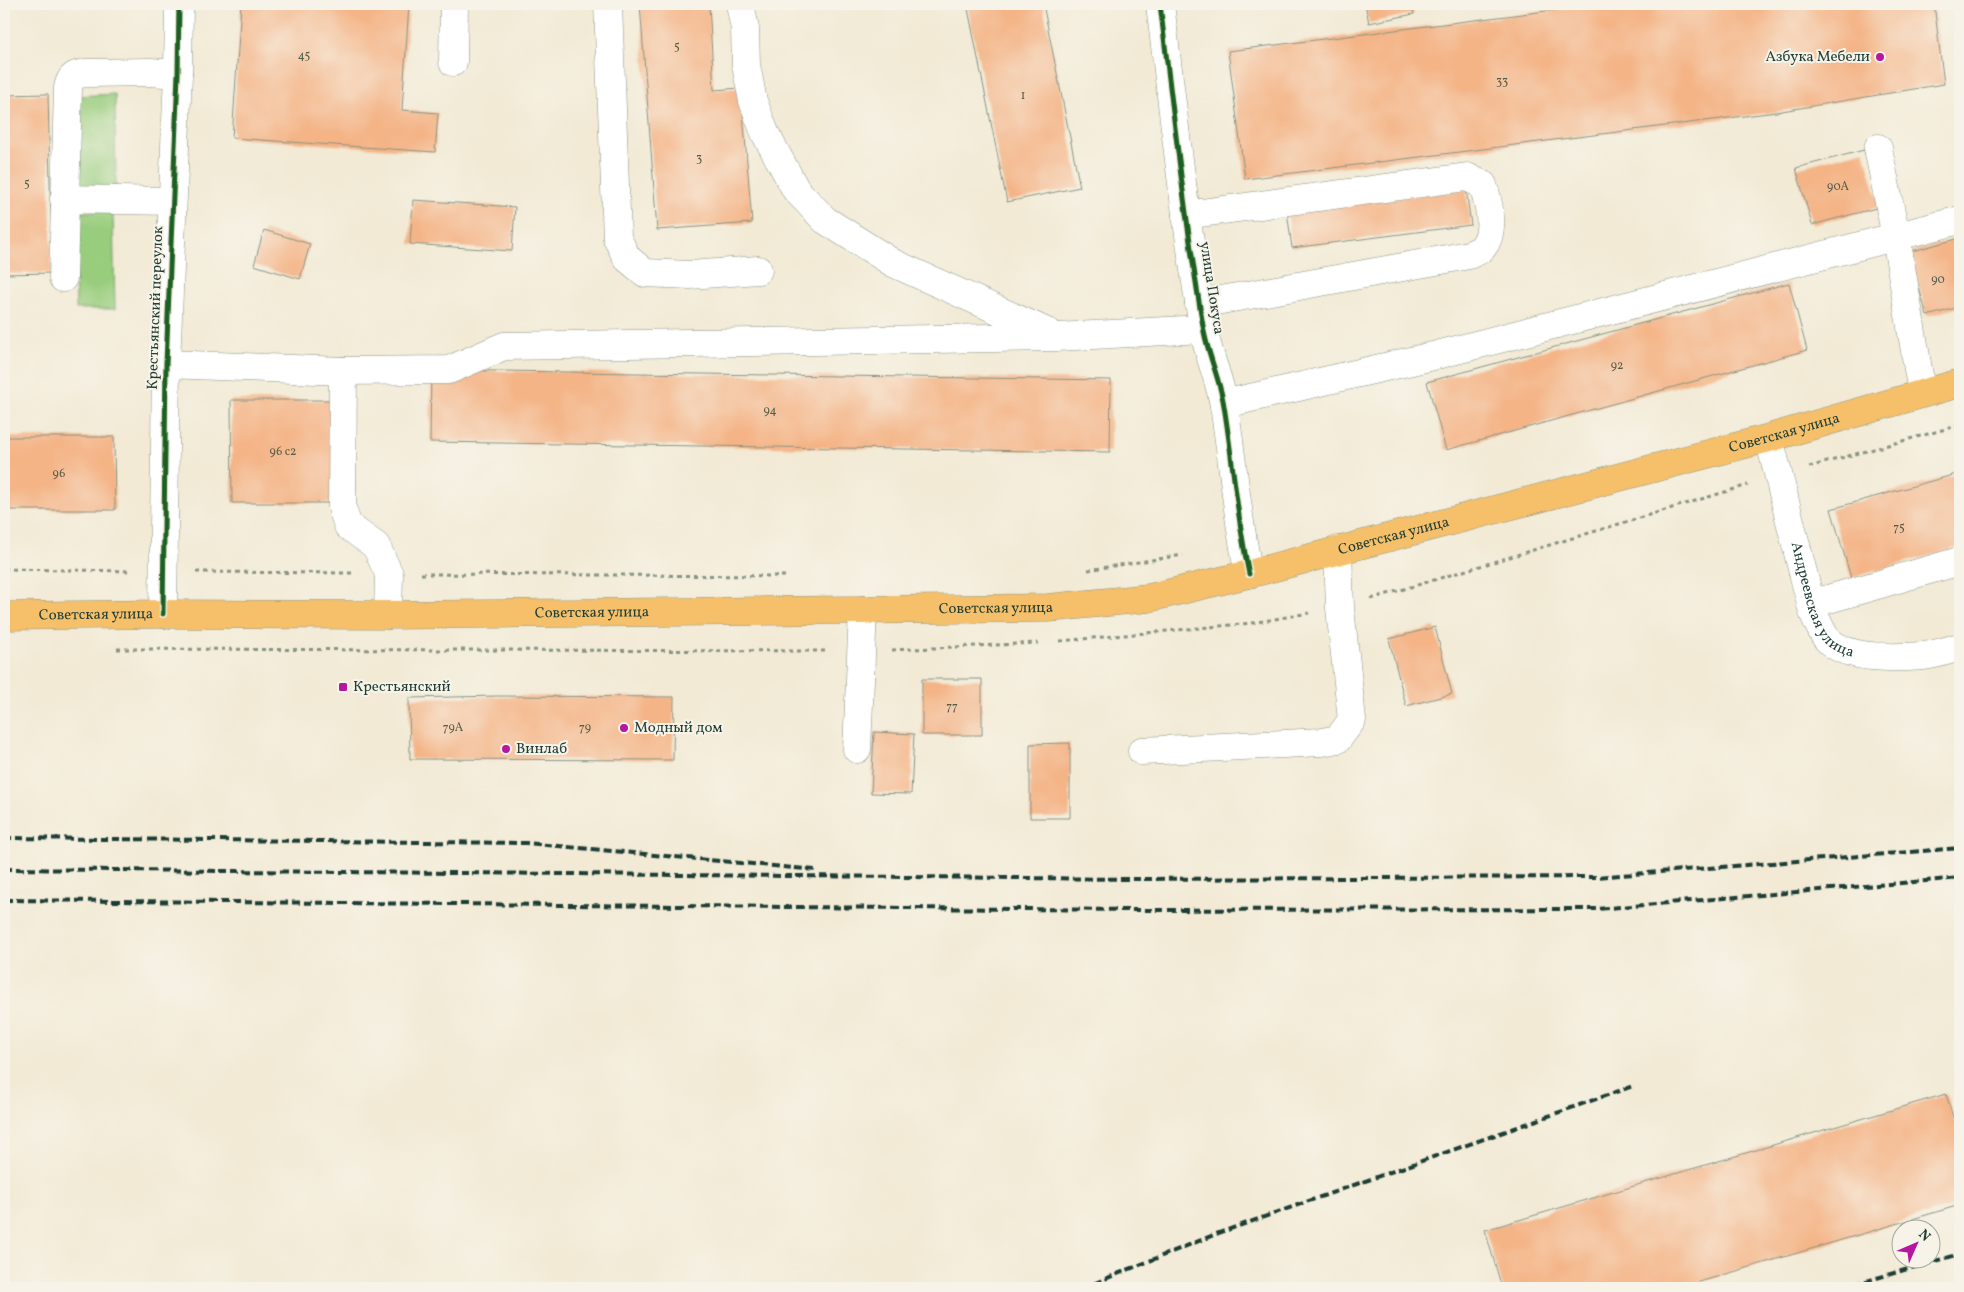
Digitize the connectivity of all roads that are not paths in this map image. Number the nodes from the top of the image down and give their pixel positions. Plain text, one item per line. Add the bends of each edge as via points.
1 (179, 4) edge
2 (454, 4) edge
3 (608, 4) edge
4 (740, 4) edge
5 (1160, 4) edge
6 (453, 62) dead end
7 (178, 74) junction
8 (1878, 148) dead end
9 (64, 199) junction
10 (172, 201) junction
11 (1186, 215) junction
12 (1960, 220) edge
13 (1896, 238) junction
14 (758, 270) dead end
15 (63, 278) dead end
16 (1201, 317) junction
17 (1057, 337) junction
18 (166, 364) junction
19 (343, 371) junction
20 (1960, 383) edge
21 (1922, 393) junction
22 (1224, 404) junction
23 (1769, 438) junction
24 (1338, 550) junction
25 (1960, 561) edge
26 (1249, 574) junction
27 (1811, 604) junction
28 (863, 610) junction
29 (163, 614) junction
30 (388, 615) junction
31 (4, 616) edge
32 (1960, 647) edge
33 (857, 749) dead end
34 (1142, 751) dead end

1 - 7 street, Крестьянский переулок
2 - 6 street
3 - 14 street via 617,238 627,258 645,273 690,275
4 - 17 street via 753,101 765,133 796,190 825,220 893,263
5 - 11 street, улица Покуса
7 - 9 street via 87,73 70,79
7 - 10 street, Крестьянский переулок
8 - 13 street
9 - 10 street
9 - 15 street
10 - 18 street, Крестьянский переулок
11 - 16 street, улица Покуса
11 - 16 street via 1467,177 1482,185 1488,201 1490,235 1482,248 1469,255
12 - 13 street
13 - 21 street
13 - 22 street via 1433,356
16 - 17 street
16 - 22 street, улица Покуса
17 - 19 street via 504,346 449,370
18 - 19 street
18 - 29 street, Крестьянский переулок
19 - 30 street via 342,508 348,526 376,546 390,574
20 - 21 main road, Советская улица
21 - 23 main road, Советская улица
22 - 26 street, улица Покуса
23 - 24 main road, Советская улица
23 - 27 street, Андреевская улица
24 - 26 main road, Советская улица
24 - 34 street via 1340,608 1352,720 1338,739
25 - 27 street
26 - 28 main road, Советская улица via 1149,598 1048,608
27 - 32 street, Андреевская улица via 1826,638 1852,653 1924,656
28 - 30 main road, Советская улица
28 - 33 street
29 - 30 main road, Советская улица
29 - 31 main road, Советская улица

